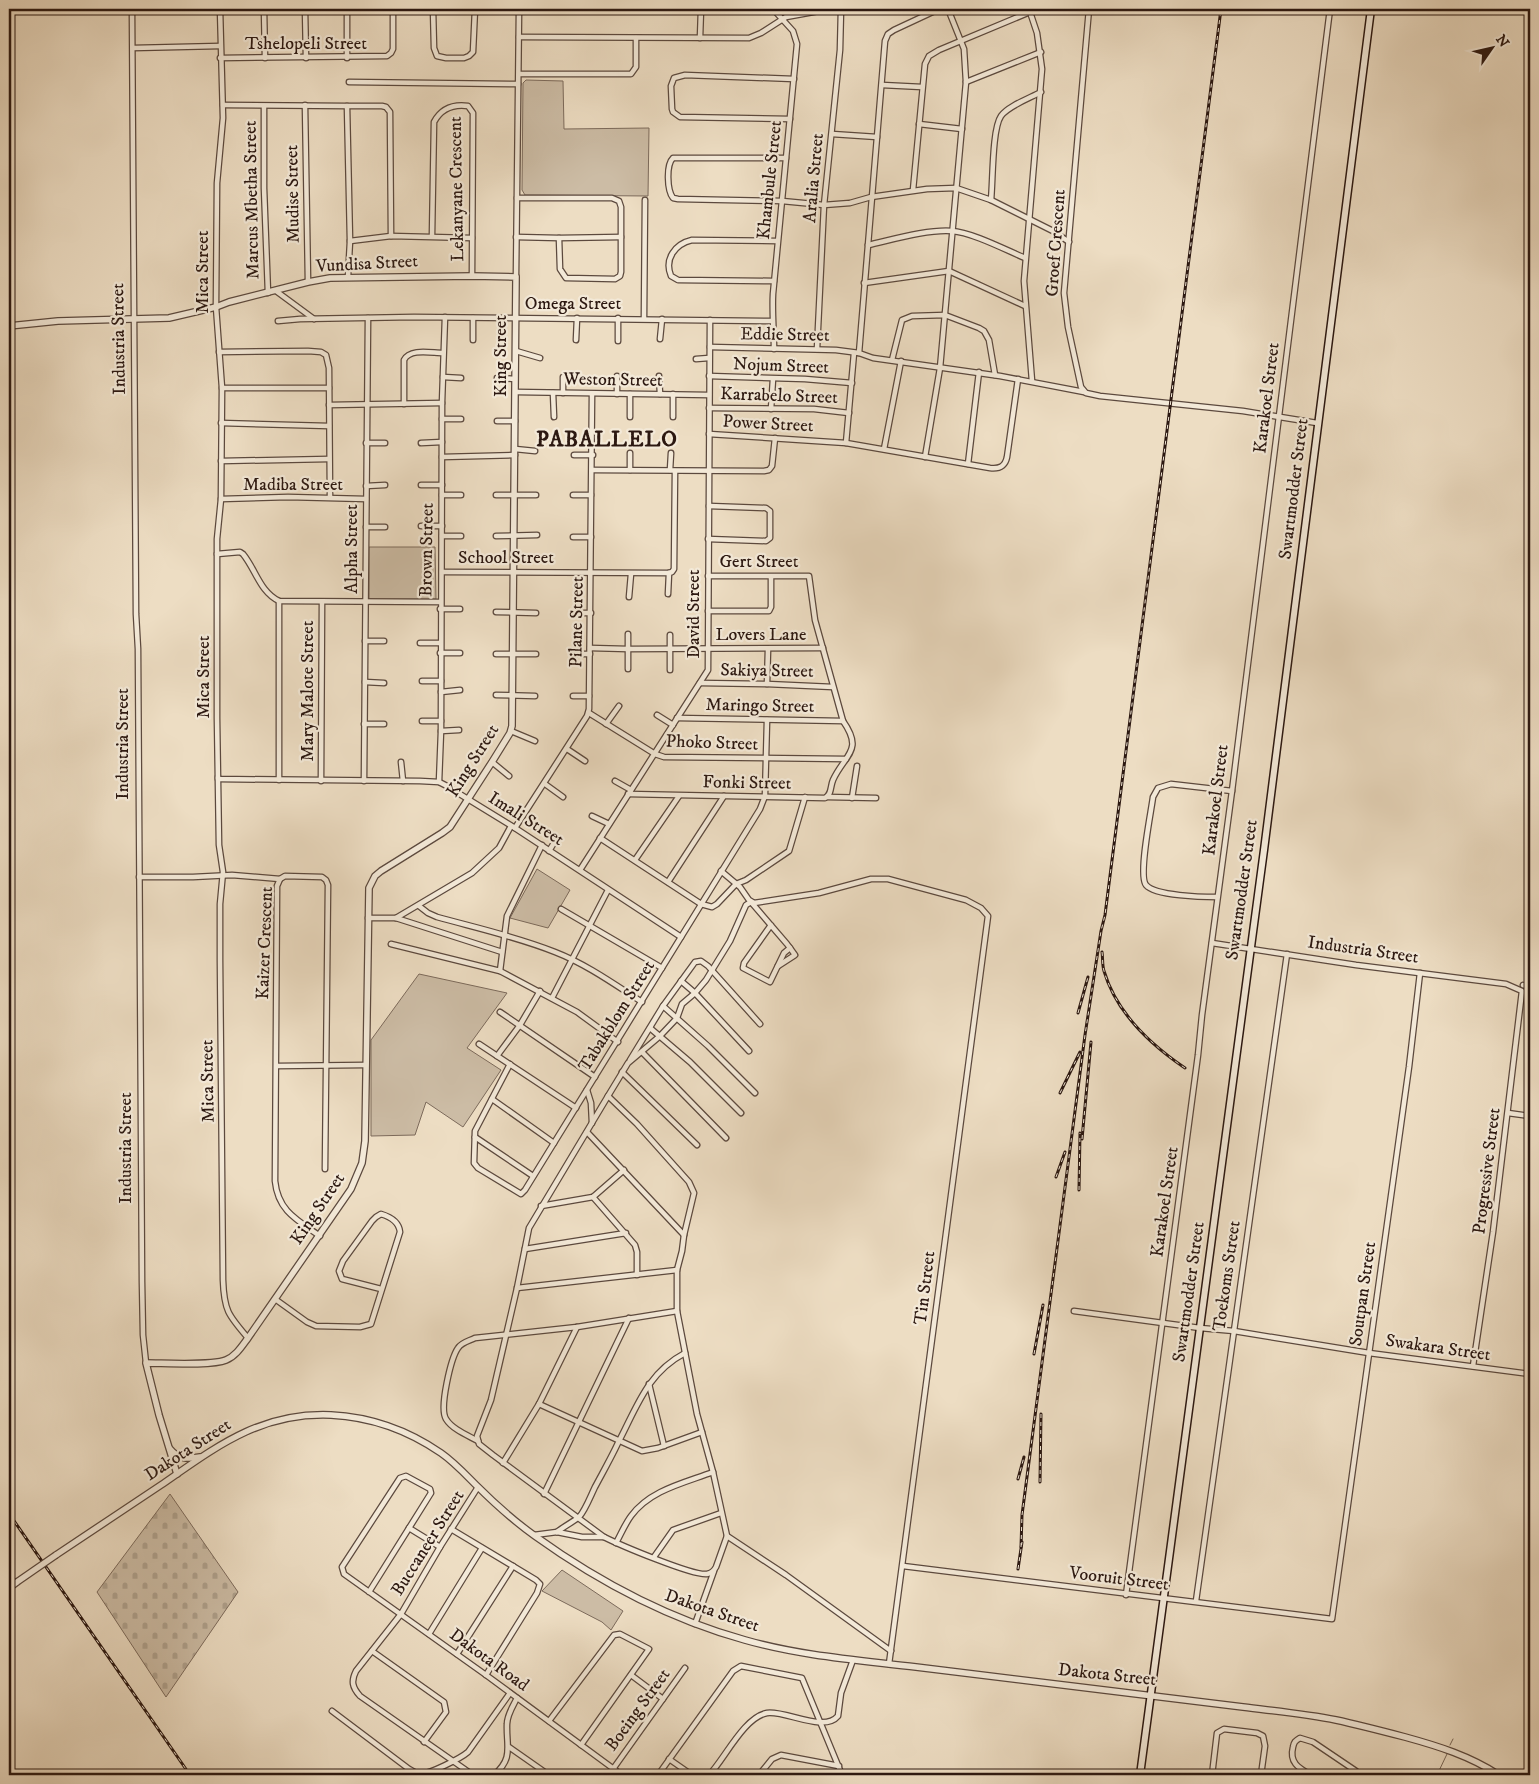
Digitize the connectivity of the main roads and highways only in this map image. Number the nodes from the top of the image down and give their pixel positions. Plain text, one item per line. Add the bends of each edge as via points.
1 (1371, 9) edge
2 (1140, 1775) edge

1 - 2 main road, Swartmodder Street

